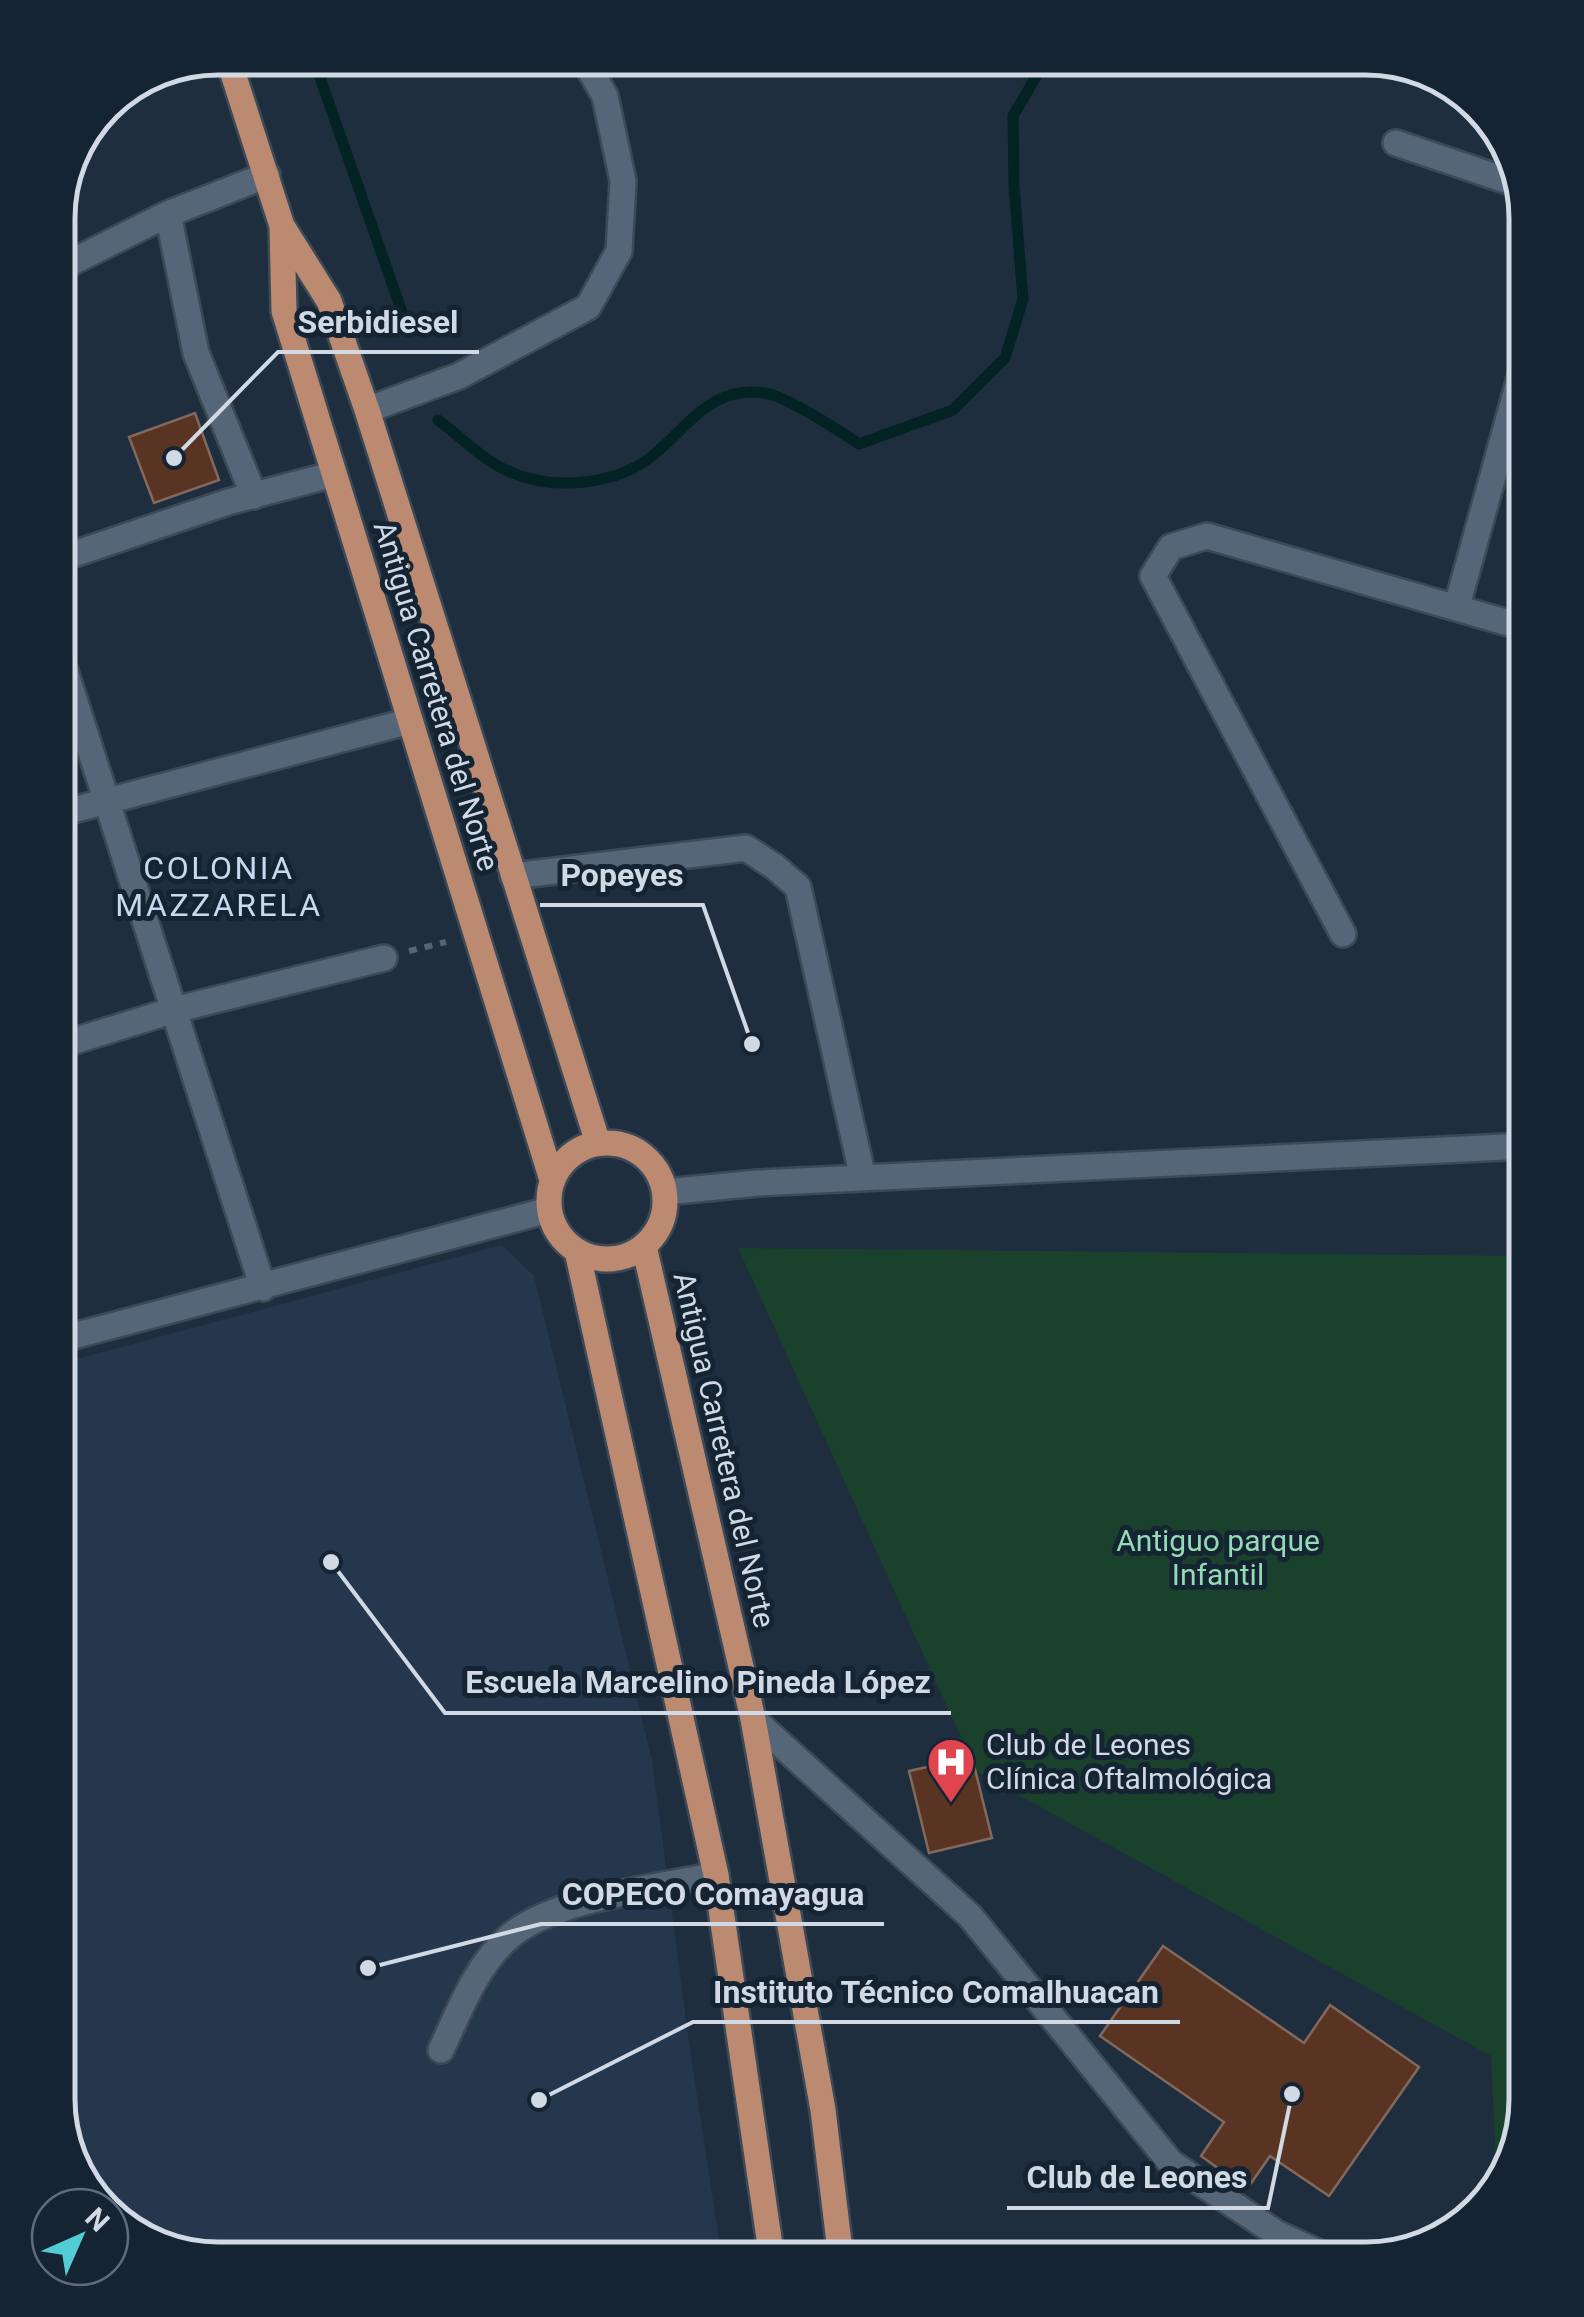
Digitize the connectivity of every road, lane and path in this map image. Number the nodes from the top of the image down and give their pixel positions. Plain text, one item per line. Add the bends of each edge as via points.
1 (234, 75) edge
2 (593, 75) edge
3 (1396, 143) dead end
4 (267, 175) junction
5 (1502, 175) edge
6 (168, 214) junction
7 (282, 226) junction
8 (75, 261) edge
9 (367, 410) junction
10 (1509, 418) edge
11 (334, 474) junction
12 (254, 496) junction
13 (75, 554) edge
14 (1457, 606) junction
15 (1509, 623) edge
16 (75, 702) edge
17 (410, 721) junction
18 (106, 800) junction
19 (75, 809) edge
20 (514, 876) junction
21 (476, 934) junction
22 (1344, 934) dead end
23 (384, 958) joint
24 (174, 1010) junction
25 (75, 1041) edge
26 (598, 1143) junction
27 (1509, 1147) edge
28 (862, 1178) junction
29 (552, 1180) junction
30 (665, 1192) junction
31 (549, 1210) junction
32 (644, 1246) junction
33 (577, 1251) junction
34 (263, 1288) junction
35 (75, 1336) edge
36 (753, 1720) junction
37 (716, 1875) junction
38 (441, 2050) dead end
39 (770, 2242) edge
40 (839, 2242) edge
41 (1295, 2242) edge

1 - 4 main road, Antigua Carretera del Norte
2 - 9 street via 605,96 623,182 619,251 588,306 459,376
3 - 5 street
4 - 6 street
4 - 7 main road, Antigua Carretera del Norte
6 - 8 street
6 - 12 street via 196,353
7 - 9 main road, Antigua Carretera del Norte via 329,301
7 - 11 main road, Antigua Carretera del Norte via 284,311
9 - 20 main road, Antigua Carretera del Norte
10 - 14 street
11 - 12 street
11 - 17 main road, Antigua Carretera del Norte
12 - 13 street
14 - 15 street
14 - 22 street via 1206,536 1172,547 1153,576
16 - 18 street
17 - 18 street
17 - 21 main road, Antigua Carretera del Norte
18 - 19 street
18 - 24 street
20 - 26 main road, Antigua Carretera del Norte
20 - 28 street via 746,848 776,867 798,887
21 - 23 path
21 - 29 main road, Antigua Carretera del Norte
23 - 24 street
24 - 25 street
24 - 34 street
26 - 29 main road via 570,1156
26 - 30 main road via 634,1149 659,1175
27 - 28 street
28 - 30 street
29 - 31 main road
30 - 32 main road via 661,1222
31 - 33 main road
31 - 34 street
32 - 33 main road via 608,1260
32 - 36 main road, Antigua Carretera del Norte
33 - 37 main road
34 - 35 street
36 - 40 main road, Antigua Carretera del Norte via 823,2110
36 - 41 street via 970,1916 1170,2163
37 - 38 street via 558,1909 509,1937 478,1975
37 - 39 main road

